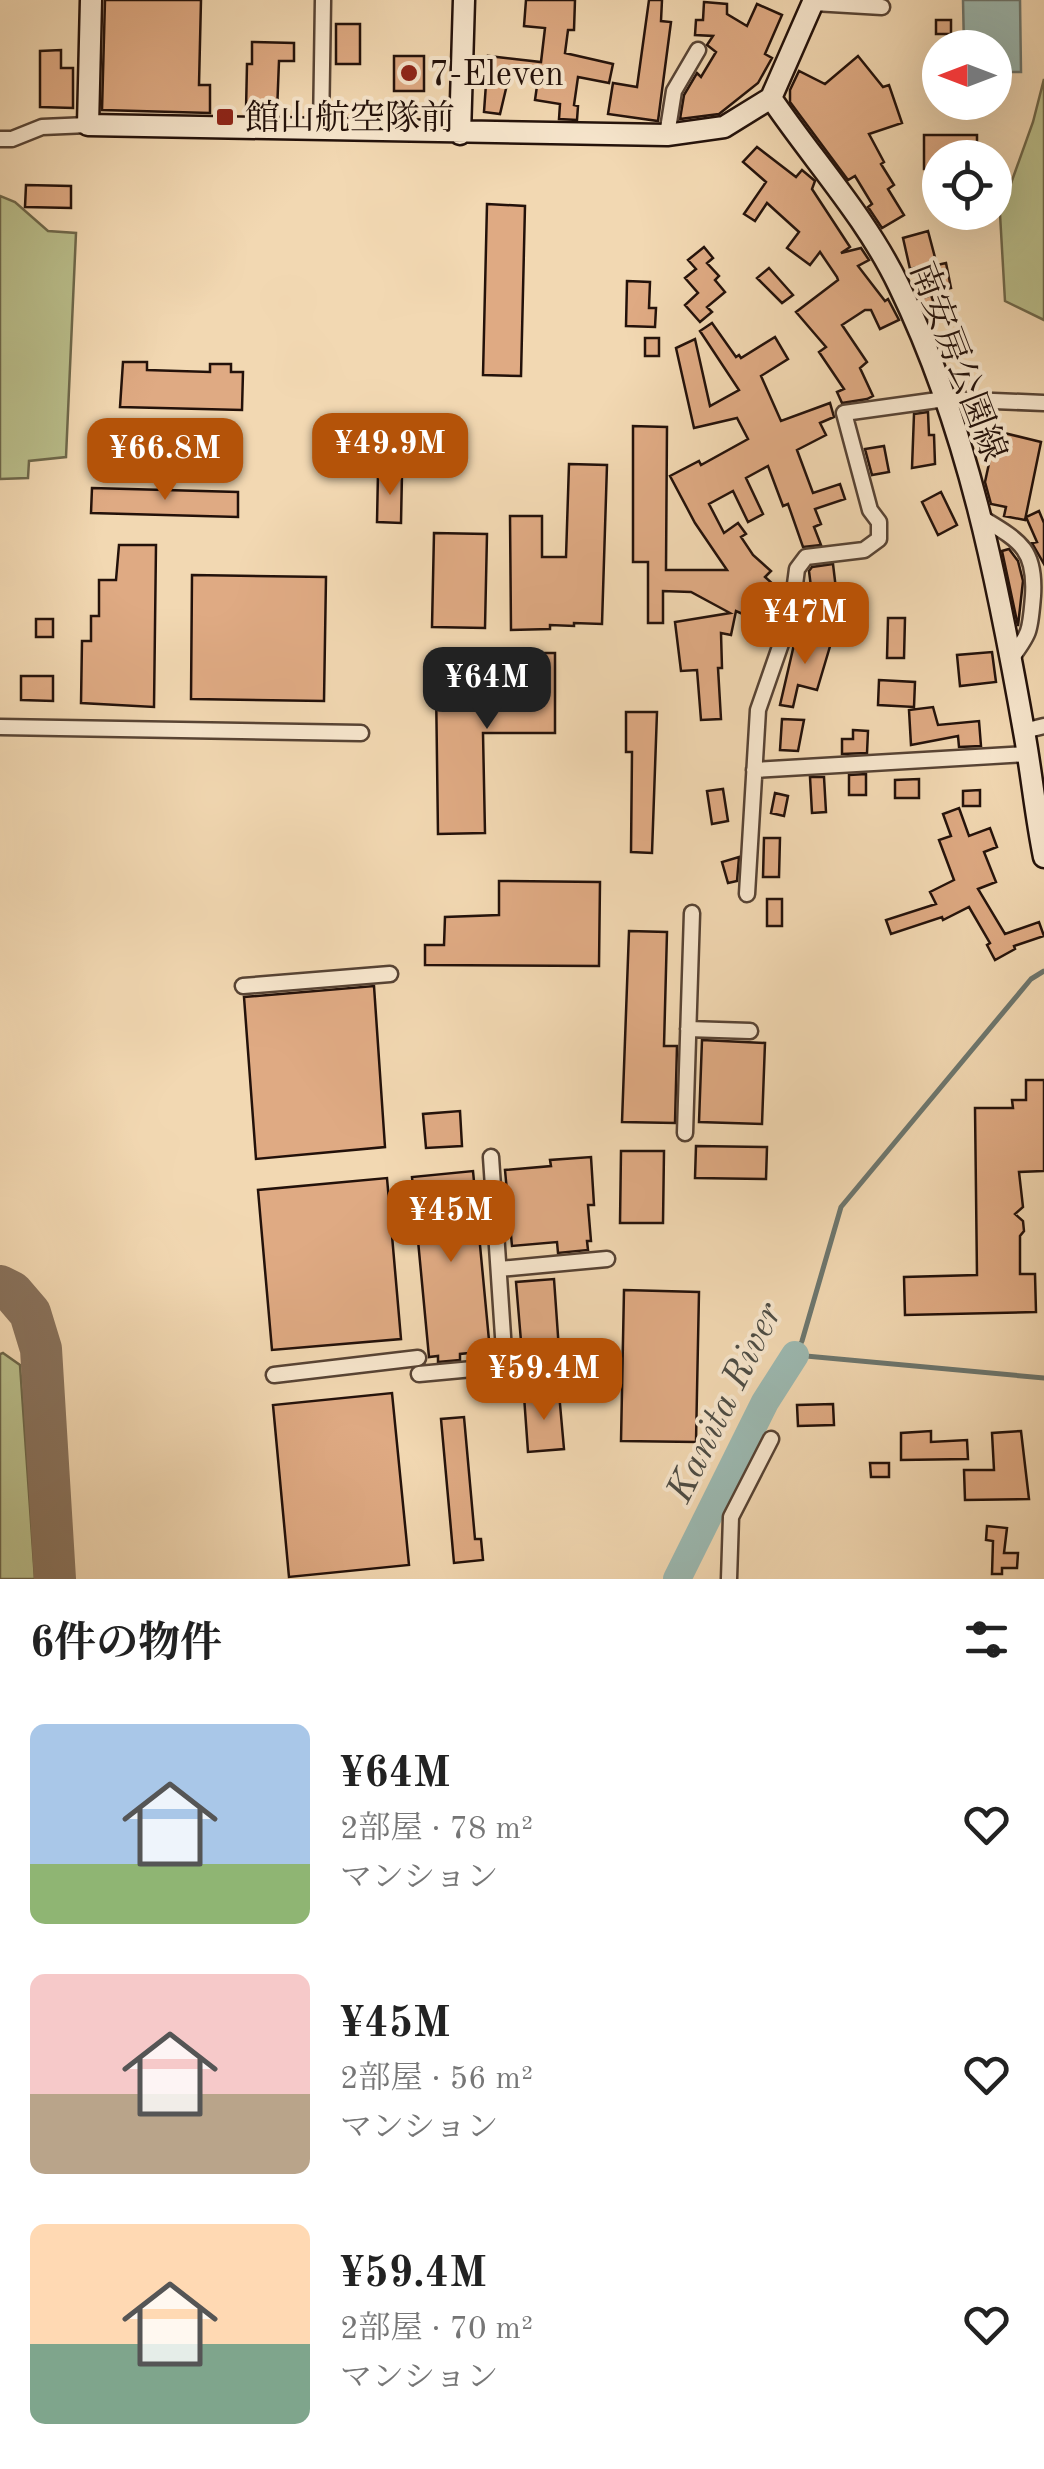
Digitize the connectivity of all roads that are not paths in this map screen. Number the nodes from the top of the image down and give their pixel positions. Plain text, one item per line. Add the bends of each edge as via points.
1 (91, 0) edge
2 (323, 0) edge
3 (464, 0) edge
4 (814, 2) edge
5 (882, 7) dead end
6 (698, 50) dead end
7 (770, 98) junction
8 (88, 125) junction
9 (321, 131) junction
10 (460, 134) junction
11 (668, 135) junction
12 (0, 140) edge
13 (945, 398) junction
14 (1044, 403) edge
15 (982, 518) junction
16 (1010, 660) junction
17 (0, 727) edge
18 (1034, 729) edge
19 (361, 733) dead end
20 (1028, 754) junction
21 (754, 770) junction
22 (1044, 858) edge
23 (747, 894) dead end
24 (692, 913) dead end
25 (390, 974) dead end
26 (243, 986) dead end
27 (688, 1029) junction
28 (750, 1031) dead end
29 (685, 1134) dead end
30 (491, 1156) dead end
31 (607, 1260) dead end
32 (499, 1268) junction
33 (505, 1366) junction
34 (274, 1375) dead end
35 (606, 1376) dead end
36 (771, 1439) dead end
37 (729, 1579) edge

1 - 8 main road
2 - 9 street
3 - 10 main road
4 - 5 street
4 - 7 main road
6 - 11 street via 674,91
7 - 11 main road via 724,127
7 - 13 main road, 南安房公園線 via 897,282
8 - 9 main road
8 - 12 street via 42,126
9 - 10 main road
10 - 11 main road
13 - 14 street
13 - 15 main road, 南安房公園線
13 - 21 street via 844,413 879,540 864,550 806,557 797,569 791,615 758,710
15 - 16 main road, 南安房公園線
15 - 16 street via 1011,536 1035,571 1031,632
16 - 18 main road, 南安房公園線
17 - 19 street
18 - 20 main road, 南安房公園線
20 - 21 street
20 - 22 main road, 南安房公園線
21 - 23 street
24 - 27 street
25 - 26 street
27 - 28 street
27 - 29 street
30 - 32 street
31 - 32 street
32 - 33 street
33 - 34 street
33 - 35 street via 507,1384
36 - 37 street via 731,1517

